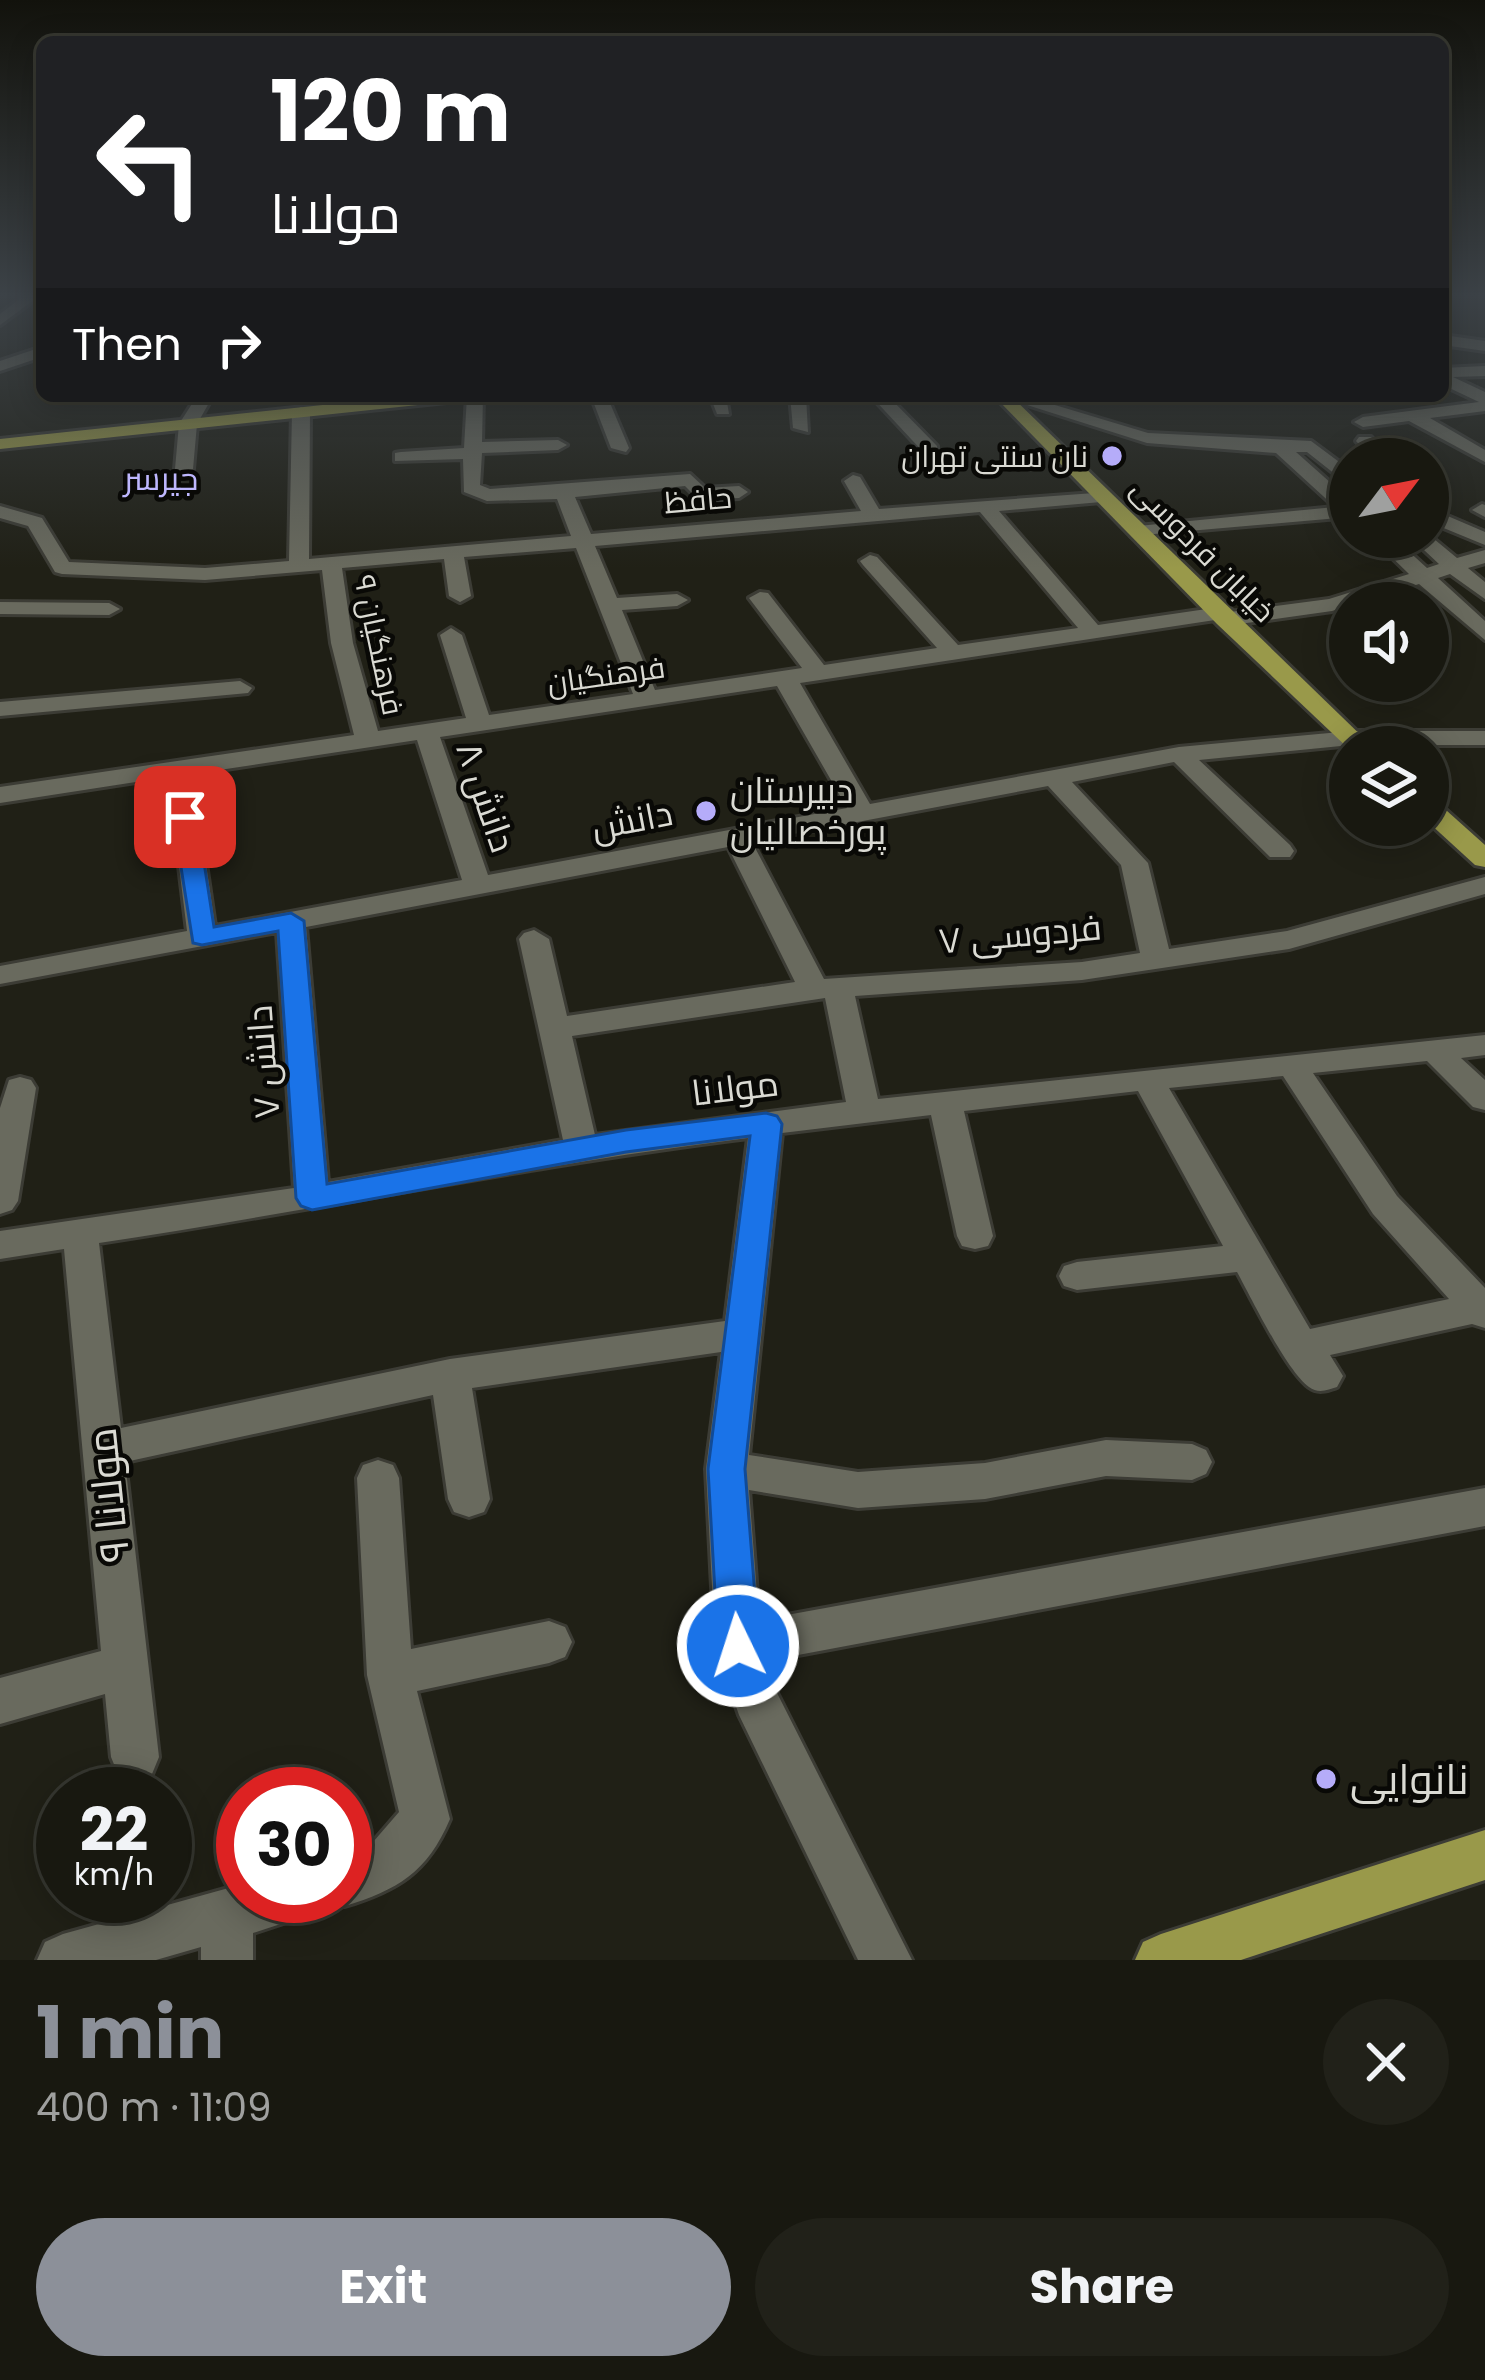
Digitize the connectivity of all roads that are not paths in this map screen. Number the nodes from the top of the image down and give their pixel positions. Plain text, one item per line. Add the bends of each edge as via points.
1 (1458, 385) edge
2 (201, 402) edge
3 (346, 402) edge
4 (475, 402) edge
5 (601, 402) edge
6 (799, 402) edge
7 (884, 402) edge
8 (1011, 402) edge
9 (1025, 402) edge
10 (1485, 402) edge
11 (302, 412) junction
12 (1411, 415) junction
13 (188, 424) junction
14 (802, 428) dead end
15 (1377, 438) edge
16 (0, 444) edge
17 (1329, 444) edge
18 (558, 445) dead end
19 (1311, 446) junction
20 (1281, 448) junction
21 (473, 450) junction
22 (931, 450) dead end
23 (401, 457) dead end
24 (1485, 457) edge
25 (1329, 462) edge
26 (184, 470) dead end
27 (853, 481) dead end
28 (627, 490) junction
29 (739, 492) dead end
30 (1329, 492) edge
31 (564, 493) junction
32 (1101, 496) junction
33 (985, 506) junction
34 (1329, 513) edge
35 (4, 515) edge
36 (873, 515) junction
37 (1449, 524) edge
38 (1138, 532) junction
39 (580, 539) junction
40 (1485, 539) edge
41 (453, 550) junction
42 (1485, 556) edge
43 (1405, 558) edge
44 (1446, 558) edge
45 (331, 560) junction
46 (870, 561) dead end
47 (299, 563) junction
48 (1455, 565) junction
49 (94, 570) junction
50 (1425, 575) junction
51 (1485, 593) edge
52 (460, 596) dead end
53 (760, 598) dead end
54 (677, 600) dead end
55 (608, 605) junction
56 (62, 607) junction
57 (0, 608) edge
58 (110, 610) dead end
59 (1222, 616) junction
60 (1093, 632) junction
61 (1485, 633) edge
62 (451, 634) dead end
63 (952, 652) junction
64 (817, 672) junction
65 (786, 677) junction
66 (240, 688) dead end
67 (647, 700) junction
68 (0, 709) edge
69 (480, 724) junction
70 (1339, 726) edge
71 (426, 732) junction
72 (1485, 739) edge
73 (1449, 740) edge
74 (368, 741) junction
75 (1329, 744) edge
76 (1179, 754) junction
77 (180, 770) junction
78 (1054, 777) junction
79 (1, 792) edge
80 (863, 813) junction
81 (1449, 827) edge
82 (736, 837) junction
83 (1280, 851) dead end
84 (1485, 860) edge
85 (1485, 885) edge
86 (478, 886) junction
87 (291, 921) junction
88 (202, 937) junction
89 (534, 939) dead end
90 (1156, 958) junction
91 (0, 975) edge
92 (826, 988) junction
93 (554, 1028) junction
94 (1485, 1045) edge
95 (1437, 1053) junction
96 (1292, 1066) junction
97 (1148, 1080) junction
98 (20, 1088) dead end
99 (1485, 1099) edge
100 (945, 1102) junction
101 (863, 1112) junction
102 (766, 1124) junction
103 (582, 1149) junction
104 (312, 1198) junction
105 (0, 1201) edge
106 (80, 1232) junction
107 (975, 1236) dead end
108 (0, 1245) edge
109 (1247, 1257) junction
110 (1078, 1276) dead end
111 (1482, 1310) edge
112 (742, 1334) junction
113 (450, 1375) junction
114 (103, 1449) junction
115 (1192, 1462) dead end
116 (727, 1469) junction
117 (378, 1478) dead end
118 (469, 1499) dead end
119 (1485, 1508) edge
120 (549, 1642) dead end
121 (738, 1646) junction
122 (125, 1666) junction
123 (390, 1675) junction
124 (0, 1701) edge
125 (134, 1757) dead end
126 (1485, 1855) edge
127 (372, 1872) edge
128 (227, 1938) edge
129 (63, 1960) edge
130 (886, 1960) edge
131 (1161, 1960) edge

1 - 10 street
2 - 13 street
3 - 11 main road
4 - 21 street
5 - 28 street
6 - 14 street
7 - 22 street
8 - 32 main road, خیابان فردوسی
9 - 20 street via 1147,438
10 - 12 street
11 - 13 main road
11 - 47 street
12 - 15 street
12 - 24 street
13 - 16 main road
13 - 26 street
17 - 19 street
18 - 21 street
19 - 20 street
19 - 25 street
20 - 30 street
21 - 23 street
21 - 31 street via 476,494
27 - 36 street
28 - 29 street via 676,478 700,494
28 - 31 street
31 - 39 street
32 - 33 street, حافظ
32 - 38 main road, خیابان فردوسی
33 - 36 street, حافظ
33 - 60 street
34 - 38 street
35 - 49 street via 35,522 62,568
36 - 39 street, حافظ via 843,527
37 - 40 street
38 - 59 main road, خیابان فردوسی
39 - 41 street, حافظ
39 - 55 street
41 - 45 street, حافظ
41 - 52 street
42 - 48 street, فرهنگیان
43 - 50 street
44 - 48 street
45 - 47 street, حافظ
45 - 74 street, فرهنگیان ۹
46 - 63 street
47 - 49 street, حافظ via 205,574
48 - 50 street, فرهنگیان
48 - 51 street
49 - 56 street
50 - 59 street, فرهنگیان via 1332,605
50 - 61 street
53 - 64 street
54 - 55 street
55 - 67 street
56 - 57 street
56 - 58 street
59 - 60 street, فرهنگیان
59 - 70 main road, خیابان فردوسی
60 - 63 street, فرهنگیان
62 - 69 street
63 - 64 street, فرهنگیان
64 - 65 street, فرهنگیان
65 - 67 street, فرهنگیان
65 - 80 street
66 - 68 street
67 - 69 street, فرهنگیان
69 - 71 street, فرهنگیان
71 - 74 street, فرهنگیان
71 - 86 street, دانش ۸
72 - 73 street, دانش
74 - 77 street, فرهنگیان
75 - 76 street, دانش
76 - 78 street, دانش
76 - 83 street
77 - 79 street, فرهنگیان
77 - 88 street
78 - 80 street, دانش
78 - 90 street via 1134,863
80 - 82 street, دانش
81 - 84 main road
82 - 86 street, دانش
82 - 92 street
85 - 90 street, فردوسی ۷ via 1289,940
86 - 87 street, دانش
87 - 88 street, دانش
87 - 104 street, دانش ۷
88 - 91 street, دانش
89 - 93 street
90 - 92 street, فردوسی ۷ via 1082,971
92 - 93 street, فردوسی ۷
92 - 101 street
93 - 103 street
94 - 95 street, مولانا
95 - 96 street, مولانا
95 - 99 street
96 - 97 street, مولانا
96 - 111 street via 1385,1205
97 - 100 street, مولانا
97 - 109 street
98 - 105 street
100 - 101 street, مولانا
100 - 107 street
101 - 102 street, مولانا
102 - 103 street, مولانا
102 - 112 street
103 - 104 street, مولانا
104 - 106 street, مولانا
106 - 108 street, مولانا
106 - 114 street, مولانا ۹
109 - 110 street
109 - 111 street via 1312,1361
112 - 113 street
112 - 116 street
113 - 114 street
113 - 118 street
114 - 122 street, مولانا ۹
115 - 116 street via 1106,1458 985,1480 858,1490
116 - 121 street
117 - 123 street
119 - 121 street
120 - 123 street
121 - 130 street via 755,1699
122 - 124 street
122 - 125 street, مولانا ۹
123 - 127 street via 425,1819
126 - 131 main road
128 - 129 street

